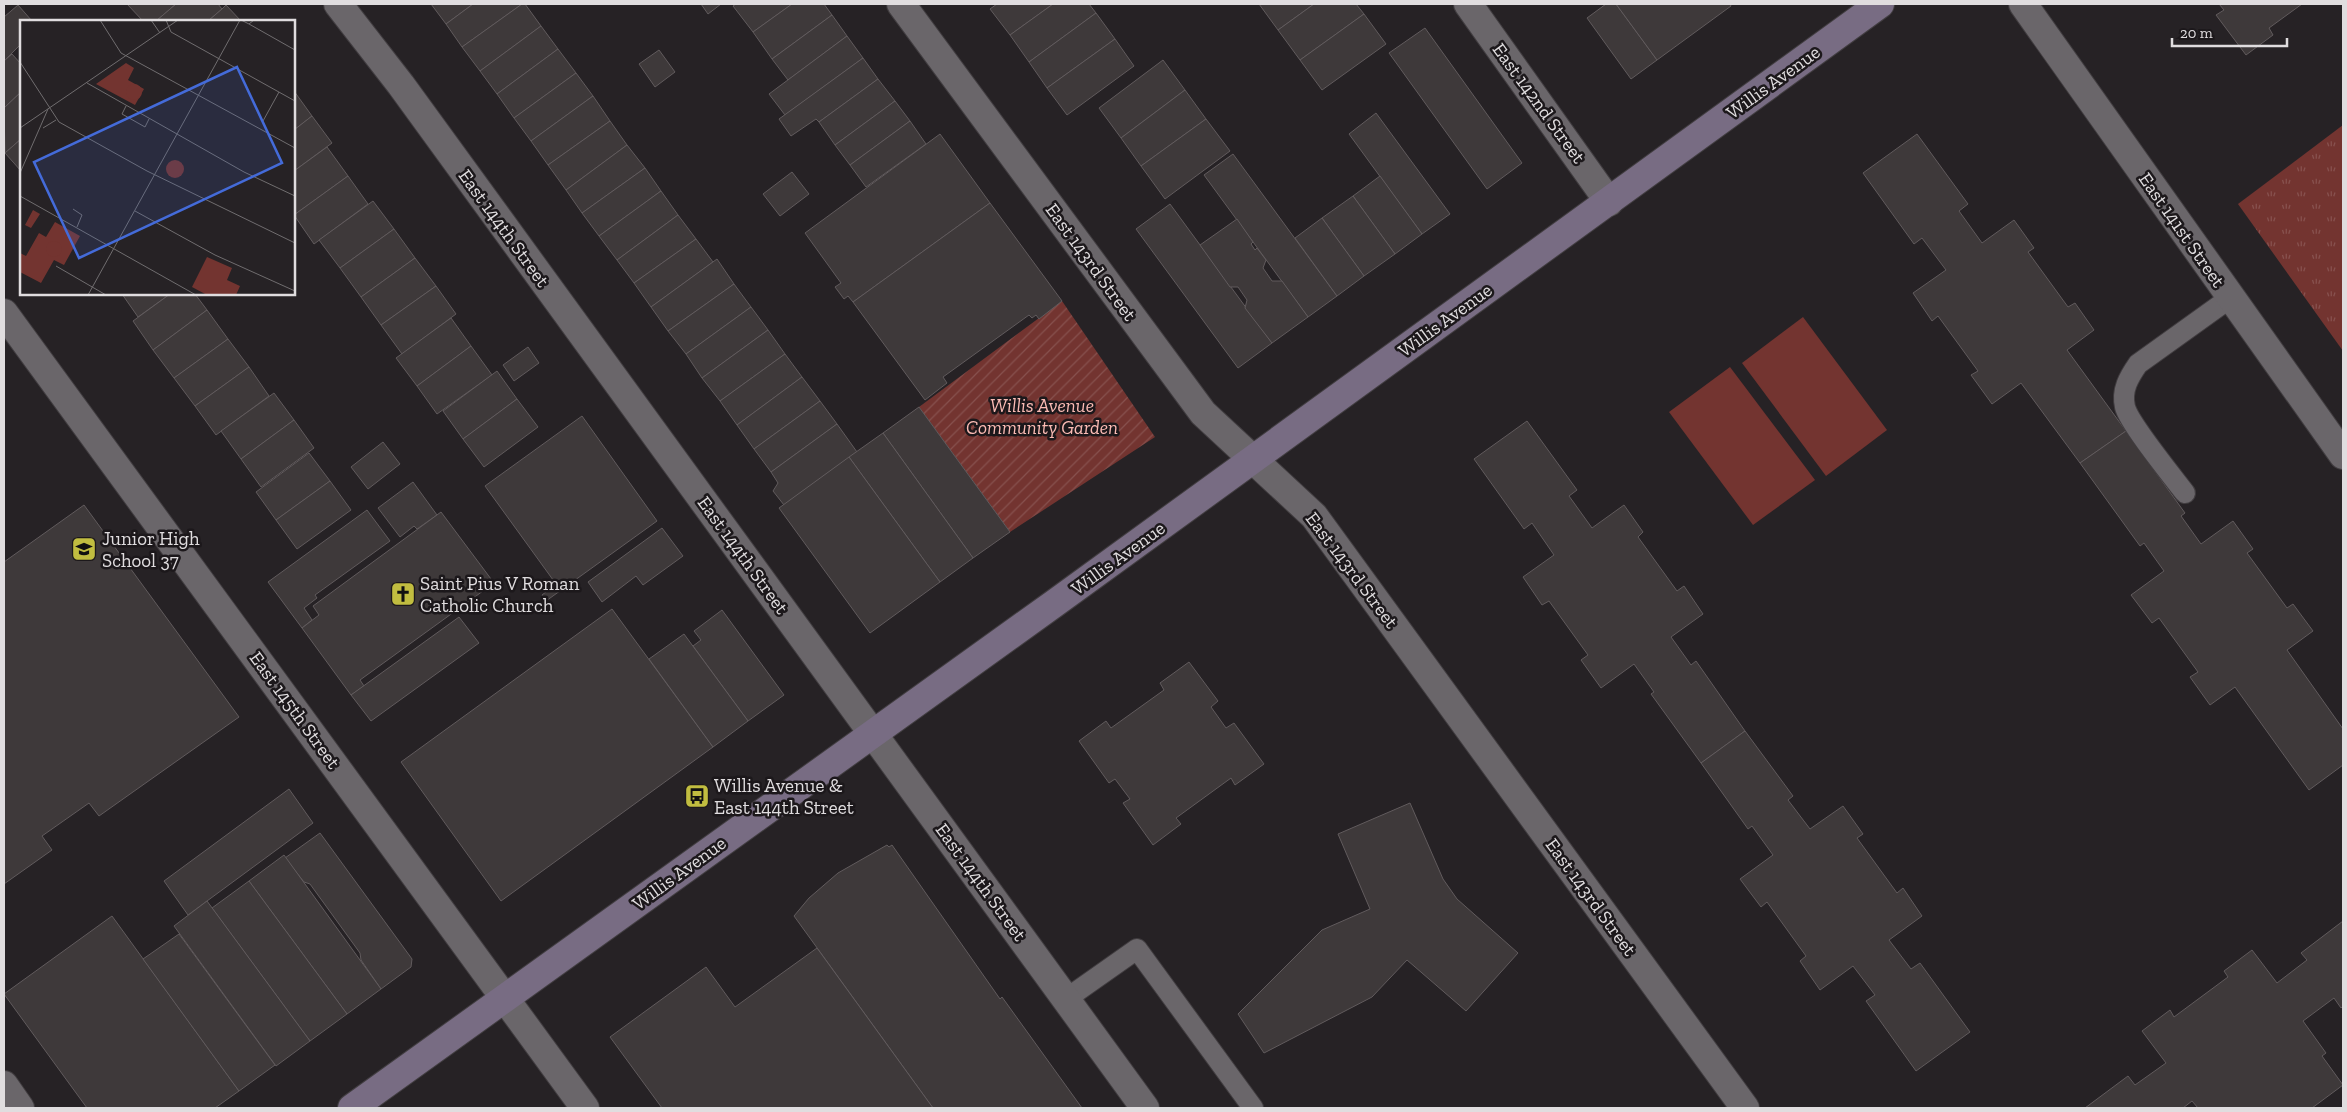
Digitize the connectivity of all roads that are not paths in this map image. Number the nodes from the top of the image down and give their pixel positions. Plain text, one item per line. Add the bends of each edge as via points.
1 (338, 4) edge
2 (901, 4) edge
3 (1468, 4) edge
4 (1880, 4) edge
5 (2023, 4) edge
6 (1609, 202) junction
7 (2230, 298) junction
8 (4, 313) edge
9 (2343, 455) edge
10 (1253, 458) junction
11 (2185, 493) dead end
12 (874, 734) junction
13 (504, 999) junction
14 (1066, 999) junction
15 (4, 1085) edge
16 (20, 1108) edge
17 (352, 1108) edge
18 (585, 1108) edge
19 (1146, 1108) edge
20 (1253, 1108) edge
21 (1744, 1108) edge

1 - 12 street, East 144th Street via 401,85
2 - 10 street, East 143rd Street via 1203,413
3 - 6 street, East 142nd Street
4 - 6 main road, Willis Avenue
5 - 7 street, East 141st Street
6 - 10 main road, Willis Avenue
7 - 9 street, East 141st Street
7 - 11 lane via 2138,364 2129,376 2124,392 2128,415
8 - 13 street, East 145th Street
10 - 12 main road, Willis Avenue
10 - 21 street, East 143rd Street via 1314,516
12 - 13 main road, Willis Avenue
12 - 14 street, East 144th Street
13 - 17 main road, Willis Avenue
13 - 18 street, East 145th Street
14 - 19 street, East 144th Street
14 - 20 lane via 1137,949
15 - 16 street

